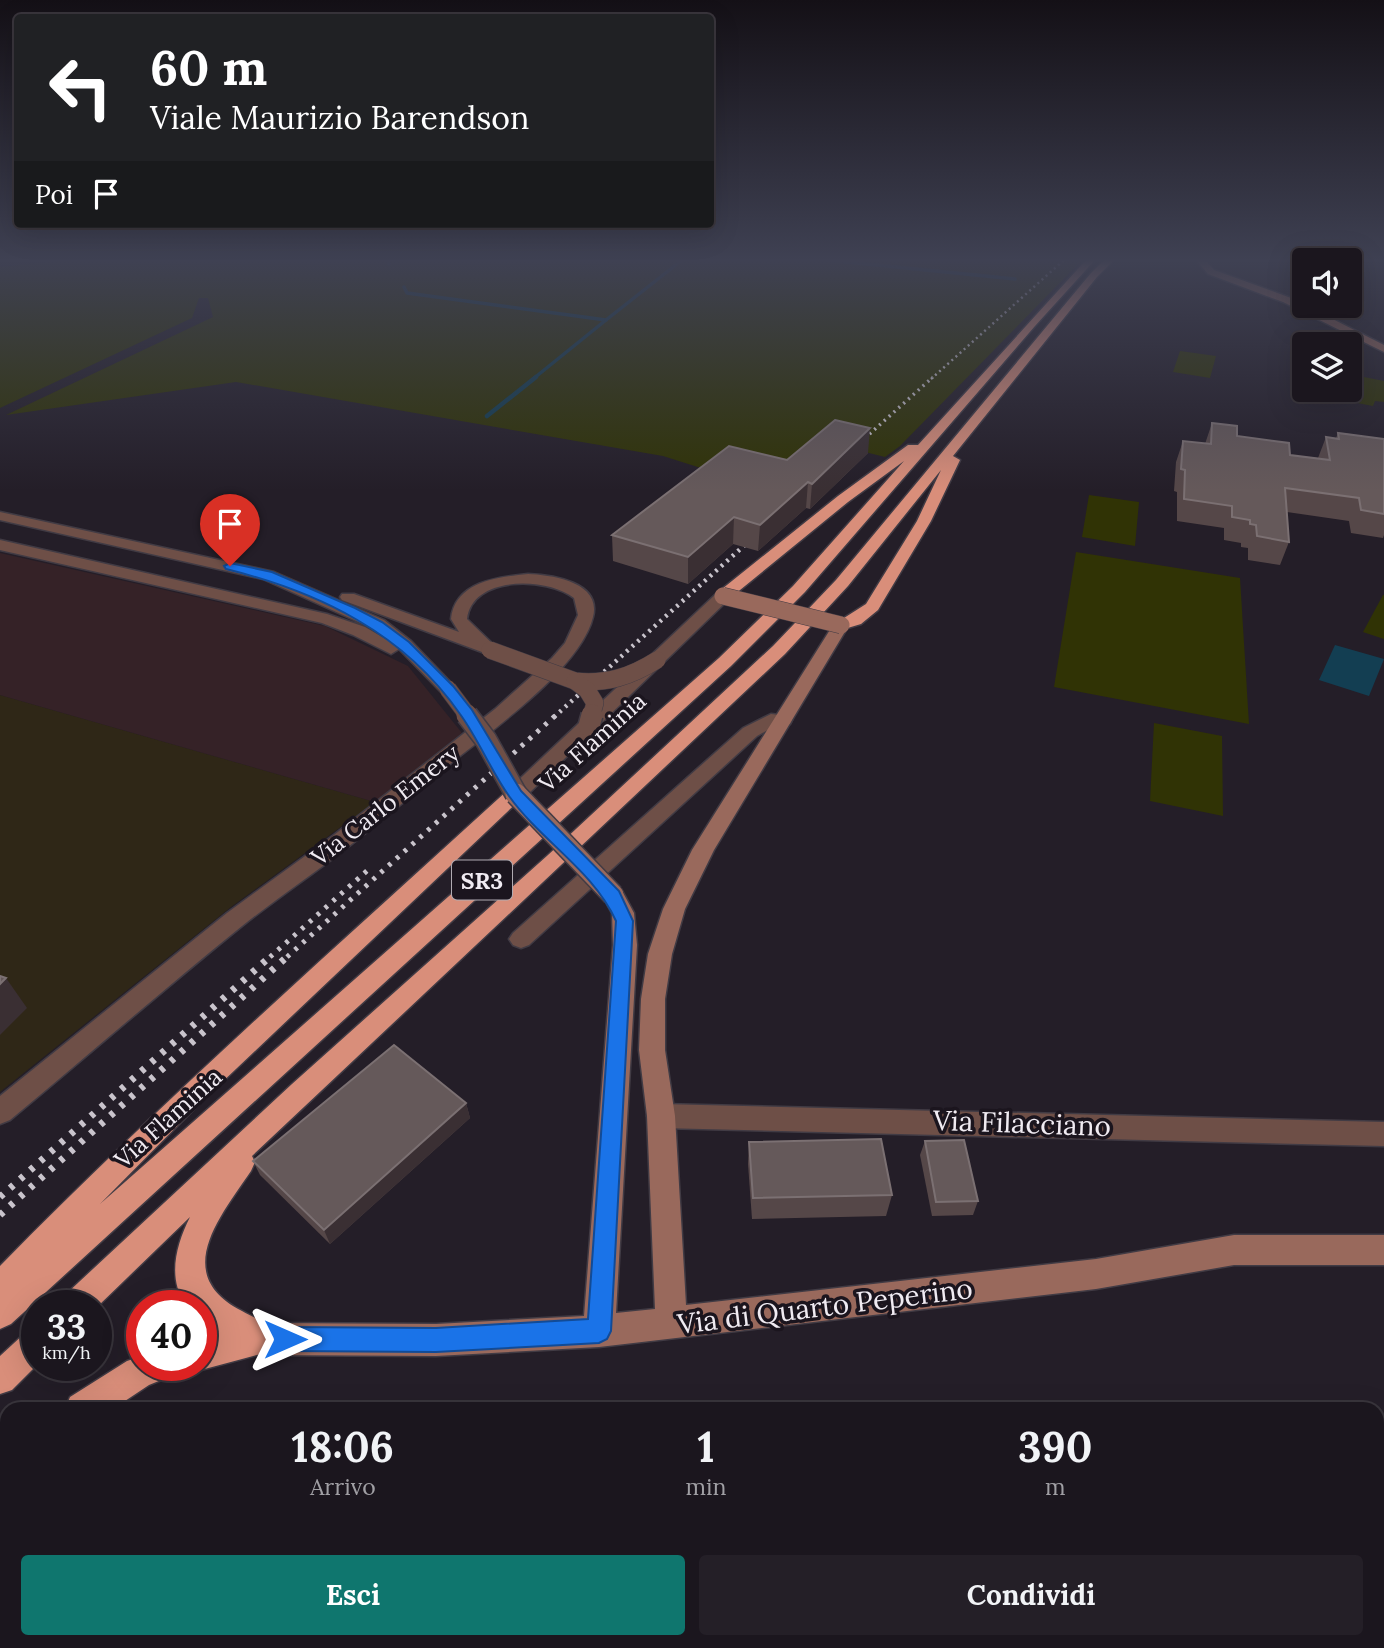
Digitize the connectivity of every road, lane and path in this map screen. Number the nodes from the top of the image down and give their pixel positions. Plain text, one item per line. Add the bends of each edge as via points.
1 (1020, 337) edge
2 (1044, 337) edge
3 (1360, 337) edge
4 (1384, 349) edge
5 (943, 426) junction
6 (962, 439) junction
7 (0, 516) edge
8 (0, 545) edge
9 (213, 563) junction
10 (268, 575) junction
11 (185, 587) junction
12 (723, 596) junction
13 (841, 625) junction
14 (490, 650) junction
15 (657, 660) junction
16 (575, 681) junction
17 (441, 683) junction
18 (783, 720) junction
19 (589, 726) junction
20 (516, 794) junction
21 (521, 939) dead end
22 (0, 1112) edge
23 (661, 1116) junction
24 (268, 1124) junction
25 (1384, 1134) edge
26 (1384, 1250) edge
27 (0, 1288) edge
28 (93, 1290) edge
29 (0, 1313) edge
30 (671, 1324) junction
31 (599, 1331) junction
32 (264, 1339) junction
33 (217, 1350) edge
34 (21, 1358) edge
35 (0, 1378) edge
36 (126, 1381) edge
37 (93, 1402) edge

1 - 5 highway, Via Flaminia / SR3
2 - 6 highway, SR3
3 - 4 street
5 - 12 highway
5 - 29 highway, Via Flaminia / SR3 via 799,589 726,662
6 - 13 highway via 924,521 872,607
6 - 24 highway, SR3 via 842,583 779,650
7 - 9 street
8 - 11 street
9 - 10 street
9 - 11 street via 213,576
10 - 14 street via 402,615
10 - 17 street via 377,624 405,645
11 - 17 street via 344,624 389,647
12 - 13 street, bridge
12 - 15 street
13 - 18 street
14 - 16 street, bridge
14 - 22 street, Via Carlo Emery via 459,617 463,603 473,594 499,582 536,577 564,582 582,596 586,615 564,656 502,713 235,919
15 - 16 street, bridge via 615,682
15 - 19 street, bridge
16 - 19 street, bridge via 595,703
17 - 20 street, bridge via 486,740
18 - 21 street via 771,720 750,732
18 - 23 street via 703,850 666,930 651,1020
19 - 20 street
20 - 27 highway via 96,1188
20 - 31 street, bridge via 613,895 623,913 625,945
23 - 25 street, Via Filacciano
23 - 30 street
24 - 28 highway, SR3
24 - 32 highway via 213,1202 195,1239 190,1268 193,1288 206,1306
26 - 30 street, Via di Quarto Peperino via 1234,1250 1096,1274
30 - 31 street, Via di Quarto Peperino
31 - 32 street, Via di Quarto Peperino via 436,1340
32 - 33 highway
34 - 35 highway
36 - 37 highway

